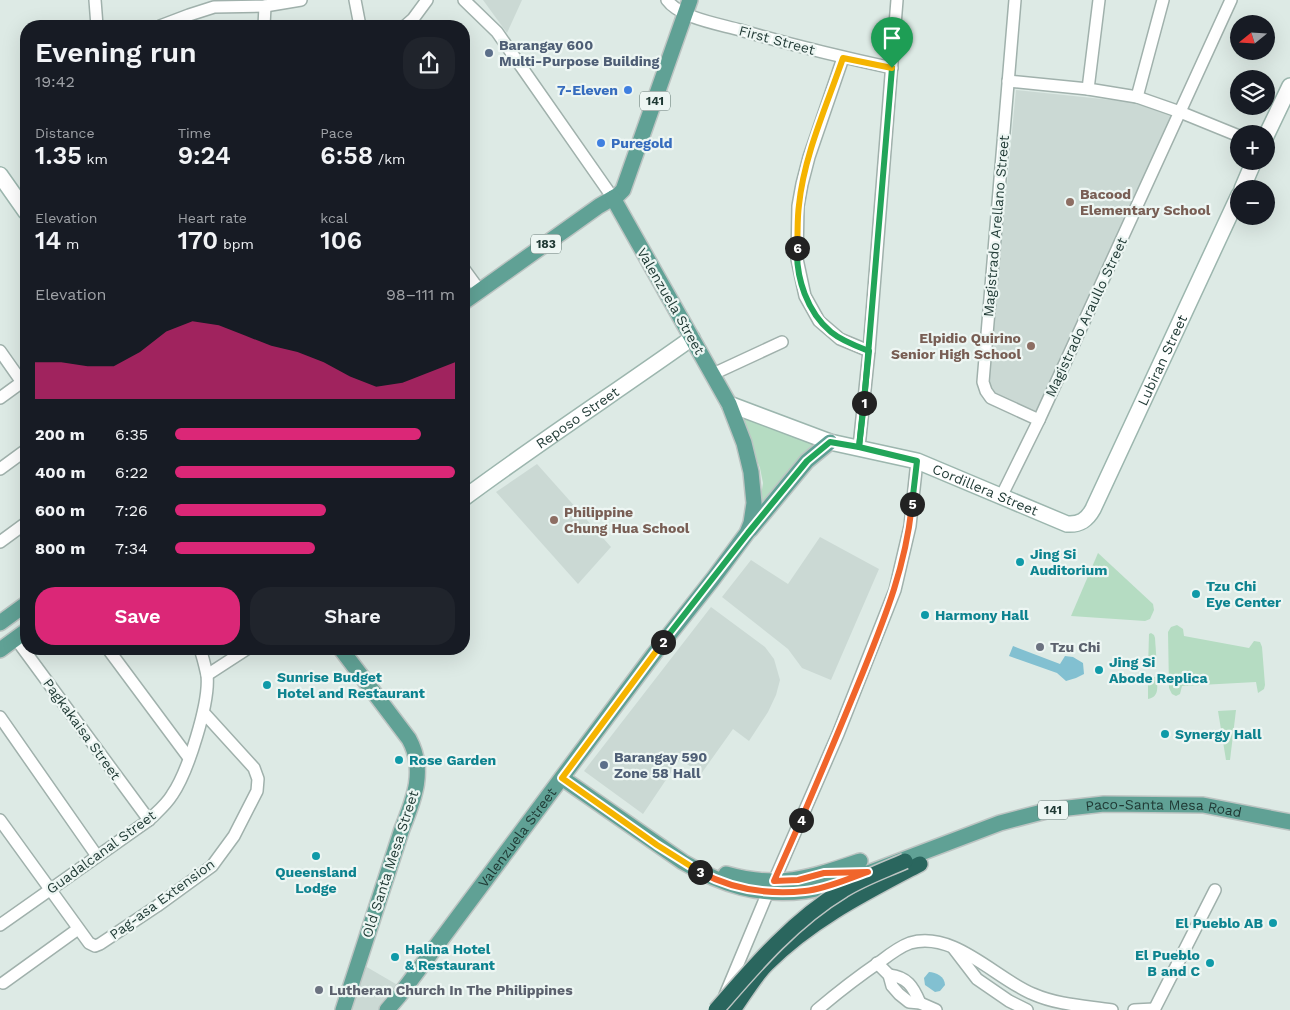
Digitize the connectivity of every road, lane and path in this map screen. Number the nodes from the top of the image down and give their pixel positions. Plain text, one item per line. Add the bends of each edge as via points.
1 (95, 0) edge
2 (301, 0) edge
3 (355, 0) edge
4 (427, 0) edge
5 (464, 0) edge
6 (667, 0) edge
7 (897, 0) edge
8 (1015, 0) edge
9 (1099, 0) edge
10 (1163, 0) edge
11 (1231, 0) edge
12 (280, 2) edge
13 (265, 6) junction
14 (688, 7) edge
15 (97, 20) edge
16 (174, 20) edge
17 (264, 20) edge
18 (359, 20) edge
19 (412, 20) edge
20 (843, 58) junction
21 (892, 68) junction
22 (1008, 82) junction
23 (1290, 86) edge
24 (1088, 90) junction
25 (1137, 97) junction
26 (1180, 112) junction
27 (1271, 125) edge
28 (1230, 132) edge
29 (0, 175) edge
30 (613, 198) junction
31 (20, 203) edge
32 (1230, 214) edge
33 (470, 277) edge
34 (480, 291) junction
35 (470, 298) edge
36 (692, 338) junction
37 (782, 342) dead end
38 (0, 351) edge
39 (869, 351) junction
40 (713, 374) junction
41 (20, 379) edge
42 (20, 387) edge
43 (0, 398) edge
44 (729, 404) junction
45 (1039, 420) junction
46 (830, 442) junction
47 (859, 447) junction
48 (20, 454) edge
49 (917, 461) junction
50 (0, 469) edge
51 (470, 494) edge
52 (1002, 497) junction
53 (1082, 522) joint
54 (20, 527) edge
55 (748, 533) junction
56 (0, 542) edge
57 (20, 608) edge
58 (0, 623) edge
59 (20, 636) edge
60 (0, 650) edge
61 (35, 655) edge
62 (112, 655) edge
63 (201, 655) edge
64 (238, 655) edge
65 (345, 655) edge
66 (206, 675) junction
67 (204, 714) junction
68 (0, 717) edge
69 (189, 758) junction
70 (566, 774) junction
71 (0, 820) edge
72 (148, 820) junction
73 (1290, 822) edge
74 (97, 856) junction
75 (864, 867) junction
76 (771, 887) junction
77 (49, 890) junction
78 (1215, 890) dead end
79 (0, 925) edge
80 (78, 929) junction
81 (953, 948) junction
82 (877, 963) junction
83 (2, 983) dead end
84 (343, 1010) edge
85 (387, 1010) edge
86 (717, 1010) edge
87 (733, 1010) edge
88 (817, 1010) edge
89 (936, 1010) edge
90 (1027, 1010) edge
91 (1112, 1010) edge
92 (1134, 1010) edge
93 (1154, 1010) edge

1 - 15 street
2 - 12 street
3 - 18 street
4 - 19 street
5 - 30 street via 497,32
6 - 14 street, First Street via 675,8
7 - 21 street
8 - 22 street, Magistrado Arellano Street
9 - 24 street
10 - 25 street
11 - 26 street, Magistrado Araullo Street
12 - 13 street
13 - 16 street via 214,8
13 - 17 street
14 - 20 street, First Street via 791,45
14 - 30 main road, 141 via 625,185
20 - 21 street, First Street
20 - 39 street via 802,184 798,206 797,259 805,296 819,321 840,338
21 - 39 street
22 - 24 street
22 - 45 street, Magistrado Arellano Street via 983,382 991,398
23 - 27 main road
24 - 25 street
25 - 26 street
26 - 28 street
26 - 45 street, Magistrado Araullo Street
29 - 31 main road
30 - 34 main road, 183
30 - 36 main road, Valenzuela Street
32 - 53 main road, Lubiran Street via 1093,509
33 - 34 street
34 - 35 main road, 183
36 - 40 main road, Valenzuela Street
36 - 51 main road, Reposo Street
37 - 40 street
38 - 41 street
39 - 47 street
40 - 44 main road, Valenzuela Street
42 - 43 street
44 - 46 main road
44 - 55 main road, Valenzuela Street via 751,472 754,503
45 - 52 street, Magistrado Araullo Street
46 - 47 main road, Cordillera Street
46 - 55 main road via 807,461
47 - 49 main road, Cordillera Street
48 - 50 street
49 - 52 main road, Cordillera Street
49 - 76 street via 910,526 895,590 838,734
52 - 53 main road, Cordillera Street via 1067,524
54 - 56 street
55 - 70 main road, Valenzuela Street
57 - 58 main road
59 - 60 main road
61 - 72 street, Pagkakaisa Street
62 - 69 street
63 - 66 street, Guadalcanal Street
64 - 66 street
65 - 84 main road, Old Santa Mesa Street via 409,740 416,756 418,775 412,804
66 - 67 street, Guadalcanal Street
67 - 69 street, Guadalcanal Street
67 - 80 street, Pag-asa Extension via 254,768 258,779 257,791 234,836 212,866 100,944 89,943
68 - 74 street
69 - 72 street, Guadalcanal Street via 174,793
70 - 76 main road, Paco-Santa Mesa Road / 141 via 657,845 700,872 729,885
70 - 85 main road, Valenzuela Street
71 - 77 street, Pag-asa Extension
72 - 74 street, Guadalcanal Street
73 - 75 main road, Paco-Santa Mesa Road / 141 via 1203,804 1104,804 1050,810 1000,823
74 - 77 street, Guadalcanal Street
75 - 76 main road, Paco-Santa Mesa Road / 141 via 824,873
75 - 76 main road, Paco-Santa Mesa Road / 141 via 822,888 805,891
76 - 86 street
77 - 79 street, Guadalcanal Street
77 - 80 street, Pag-asa Extension
78 - 93 street
80 - 83 street
81 - 82 street via 929,942 911,943
81 - 90 street via 978,979
81 - 91 street via 978,959 1033,994
82 - 88 street
82 - 89 street via 889,975 892,986 909,1002
86 - 87 highway, bridge via 750,970 796,924 843,890 912,863 822,918 767,965
92 - 93 street

